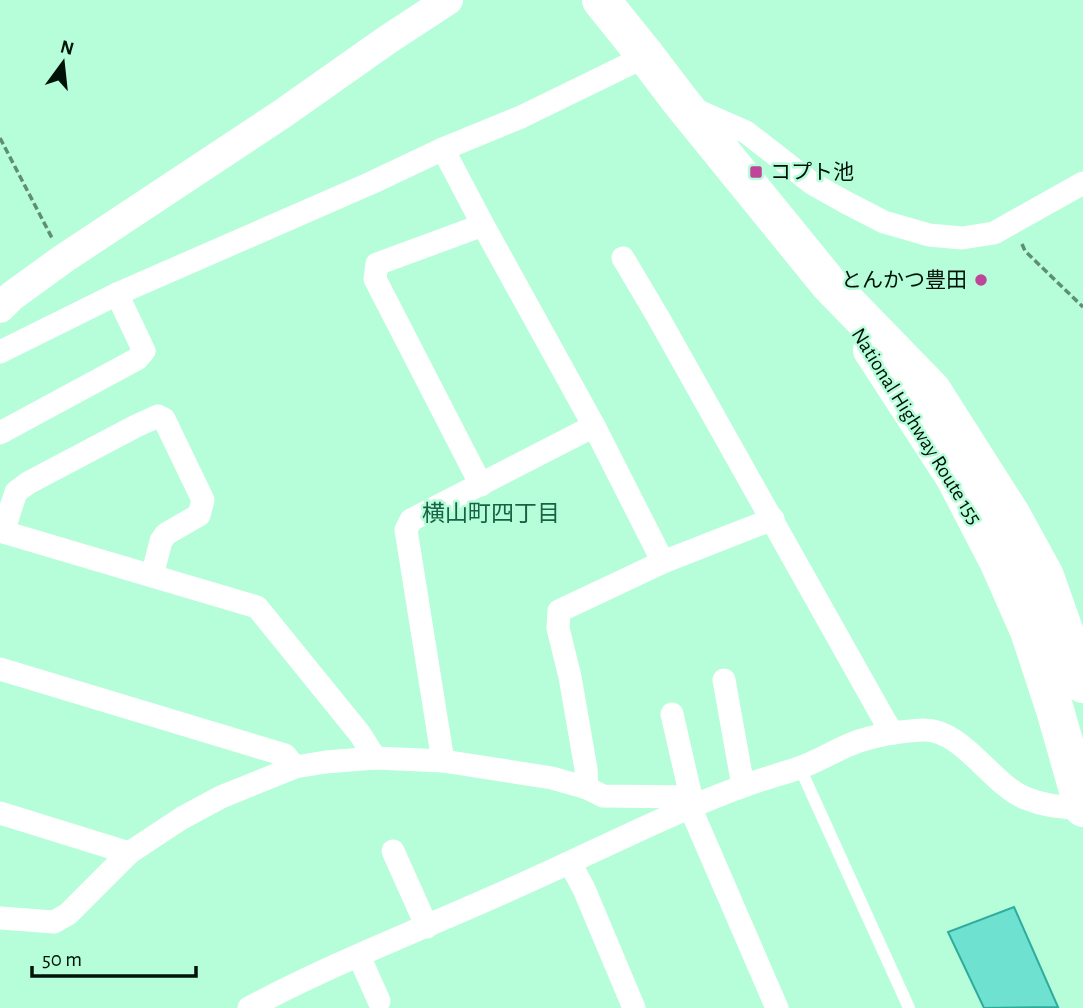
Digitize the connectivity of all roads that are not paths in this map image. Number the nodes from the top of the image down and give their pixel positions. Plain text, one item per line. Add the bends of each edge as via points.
1 (448, 0) edge
2 (601, 0) edge
3 (646, 56) junction
4 (681, 102) junction
5 (443, 149) junction
6 (1083, 183) edge
7 (482, 225) junction
8 (622, 258) dead end
9 (829, 284) junction
10 (117, 294) junction
11 (0, 309) edge
12 (0, 352) edge
13 (594, 426) junction
14 (0, 433) edge
15 (481, 485) junction
16 (773, 519) junction
17 (1, 532) edge
18 (663, 562) junction
19 (152, 576) junction
20 (1080, 666) edge
21 (0, 669) edge
22 (723, 680) dead end
23 (672, 714) dead end
24 (894, 733) junction
25 (375, 758) junction
26 (443, 761) junction
27 (295, 767) junction
28 (800, 768) junction
29 (743, 786) junction
30 (587, 788) junction
31 (690, 802) junction
32 (1083, 808) edge
33 (0, 813) edge
34 (1083, 814) edge
35 (393, 851) dead end
36 (129, 853) junction
37 (570, 863) junction
38 (0, 918) edge
39 (427, 927) junction
40 (359, 956) junction
41 (379, 1001) dead end
42 (249, 1008) edge
43 (634, 1008) edge
44 (777, 1008) edge
45 (909, 1008) edge

1 - 11 street via 63,258
2 - 3 highway, National Highway Route 155
3 - 4 highway, National Highway Route 155
3 - 5 street
4 - 6 street via 746,132 813,184 884,222 929,235 962,238 994,233
4 - 9 highway, National Highway Route 155
5 - 7 street
5 - 10 street
7 - 13 street
7 - 15 street via 377,264 375,279
8 - 16 street
9 - 20 highway, National Highway Route 155 via 932,390 1045,576
9 - 32 highway, National Highway Route 155 via 955,478 999,563 1028,631
10 - 12 street
10 - 14 street via 144,351
13 - 15 street
13 - 18 street
15 - 26 street via 411,520 406,530
16 - 18 street
16 - 24 street
17 - 19 street
17 - 19 street via 16,492 28,482 158,416 164,419 203,500 199,515 166,534
18 - 30 street via 559,611 558,628
19 - 25 street via 257,607
21 - 27 street via 285,755
22 - 29 street
23 - 31 street
24 - 28 street via 859,741
24 - 32 street via 924,729 938,733 965,748 1026,799
25 - 26 street
25 - 27 street
26 - 30 street
27 - 36 street via 182,818
28 - 29 street
28 - 45 lane
29 - 31 street
30 - 31 street via 603,796
31 - 37 street
31 - 44 street
32 - 34 street
33 - 36 street
35 - 39 street
36 - 38 street via 68,914 54,922
37 - 39 street
37 - 43 street
39 - 40 street
40 - 41 street
40 - 42 street

